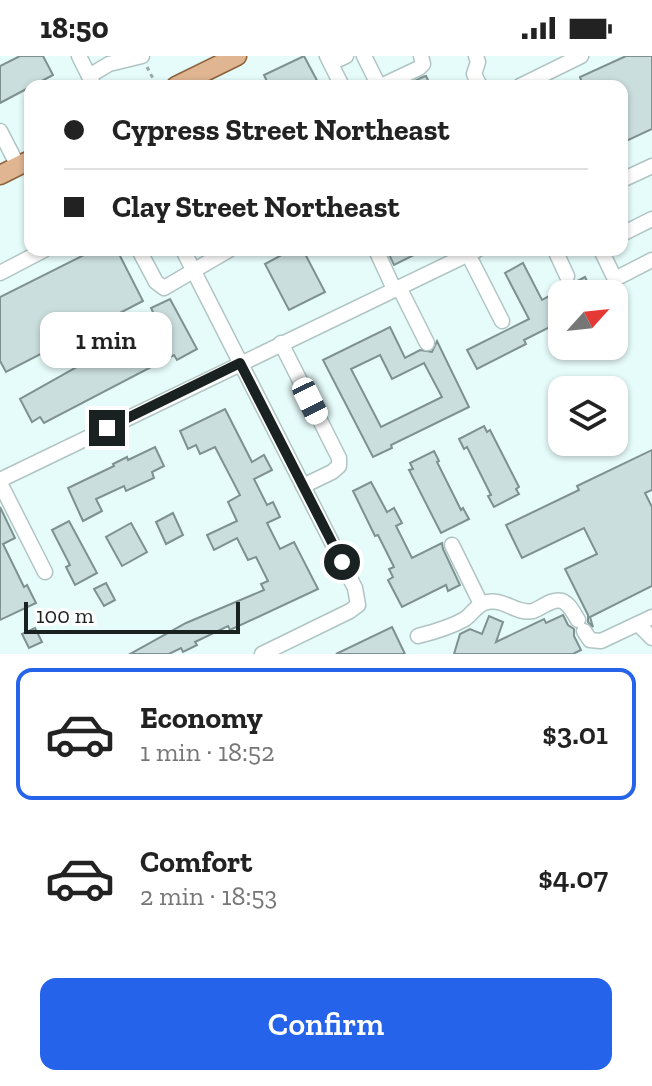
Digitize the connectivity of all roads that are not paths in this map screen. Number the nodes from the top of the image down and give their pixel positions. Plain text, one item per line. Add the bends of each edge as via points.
1 (79, 56) edge
2 (142, 56) edge
3 (237, 56) edge
4 (346, 56) edge
5 (364, 56) edge
6 (581, 56) edge
7 (422, 58) edge
8 (482, 58) edge
9 (329, 60) edge
10 (91, 80) edge
11 (93, 80) edge
12 (188, 80) edge
13 (339, 80) edge
14 (377, 80) edge
15 (393, 80) edge
16 (477, 80) edge
17 (532, 80) edge
18 (0, 131) edge
19 (24, 163) edge
20 (652, 166) edge
21 (0, 175) edge
22 (628, 177) edge
23 (652, 219) edge
24 (628, 231) edge
25 (33, 256) edge
26 (142, 256) edge
27 (186, 256) edge
28 (219, 256) edge
29 (379, 256) edge
30 (464, 256) edge
31 (474, 256) edge
32 (558, 256) edge
33 (604, 256) edge
34 (652, 260) edge
35 (194, 272) junction
36 (0, 273) edge
37 (567, 276) dead end
38 (397, 288) junction
39 (502, 321) dead end
40 (281, 343) junction
41 (427, 343) dead end
42 (240, 363) junction
43 (0, 482) edge
44 (303, 486) junction
45 (452, 545) dead end
46 (45, 572) dead end
47 (481, 604) junction
48 (652, 617) edge
49 (638, 624) junction
50 (418, 636) dead end
51 (652, 638) edge
52 (262, 654) edge

1 - 10 street
2 - 11 street via 109,64
3 - 12 main road
4 - 9 street
5 - 14 street
6 - 17 street
7 - 15 street via 419,68
8 - 16 street via 474,74
9 - 13 street
18 - 19 street
19 - 21 main road
20 - 22 street
23 - 24 street
25 - 36 street
26 - 35 street via 160,286
27 - 35 street
28 - 35 street
29 - 38 street
30 - 38 street
31 - 39 street
32 - 37 street
33 - 34 street via 615,279
35 - 42 street
38 - 40 street
38 - 41 street
40 - 42 street
40 - 44 street via 339,458 332,472
42 - 43 street
42 - 44 street
43 - 46 street
44 - 52 street via 355,588 358,605
45 - 47 street
47 - 49 street via 498,602 531,612 562,601 590,640 601,641
47 - 50 street via 468,617
48 - 49 street
49 - 51 street

